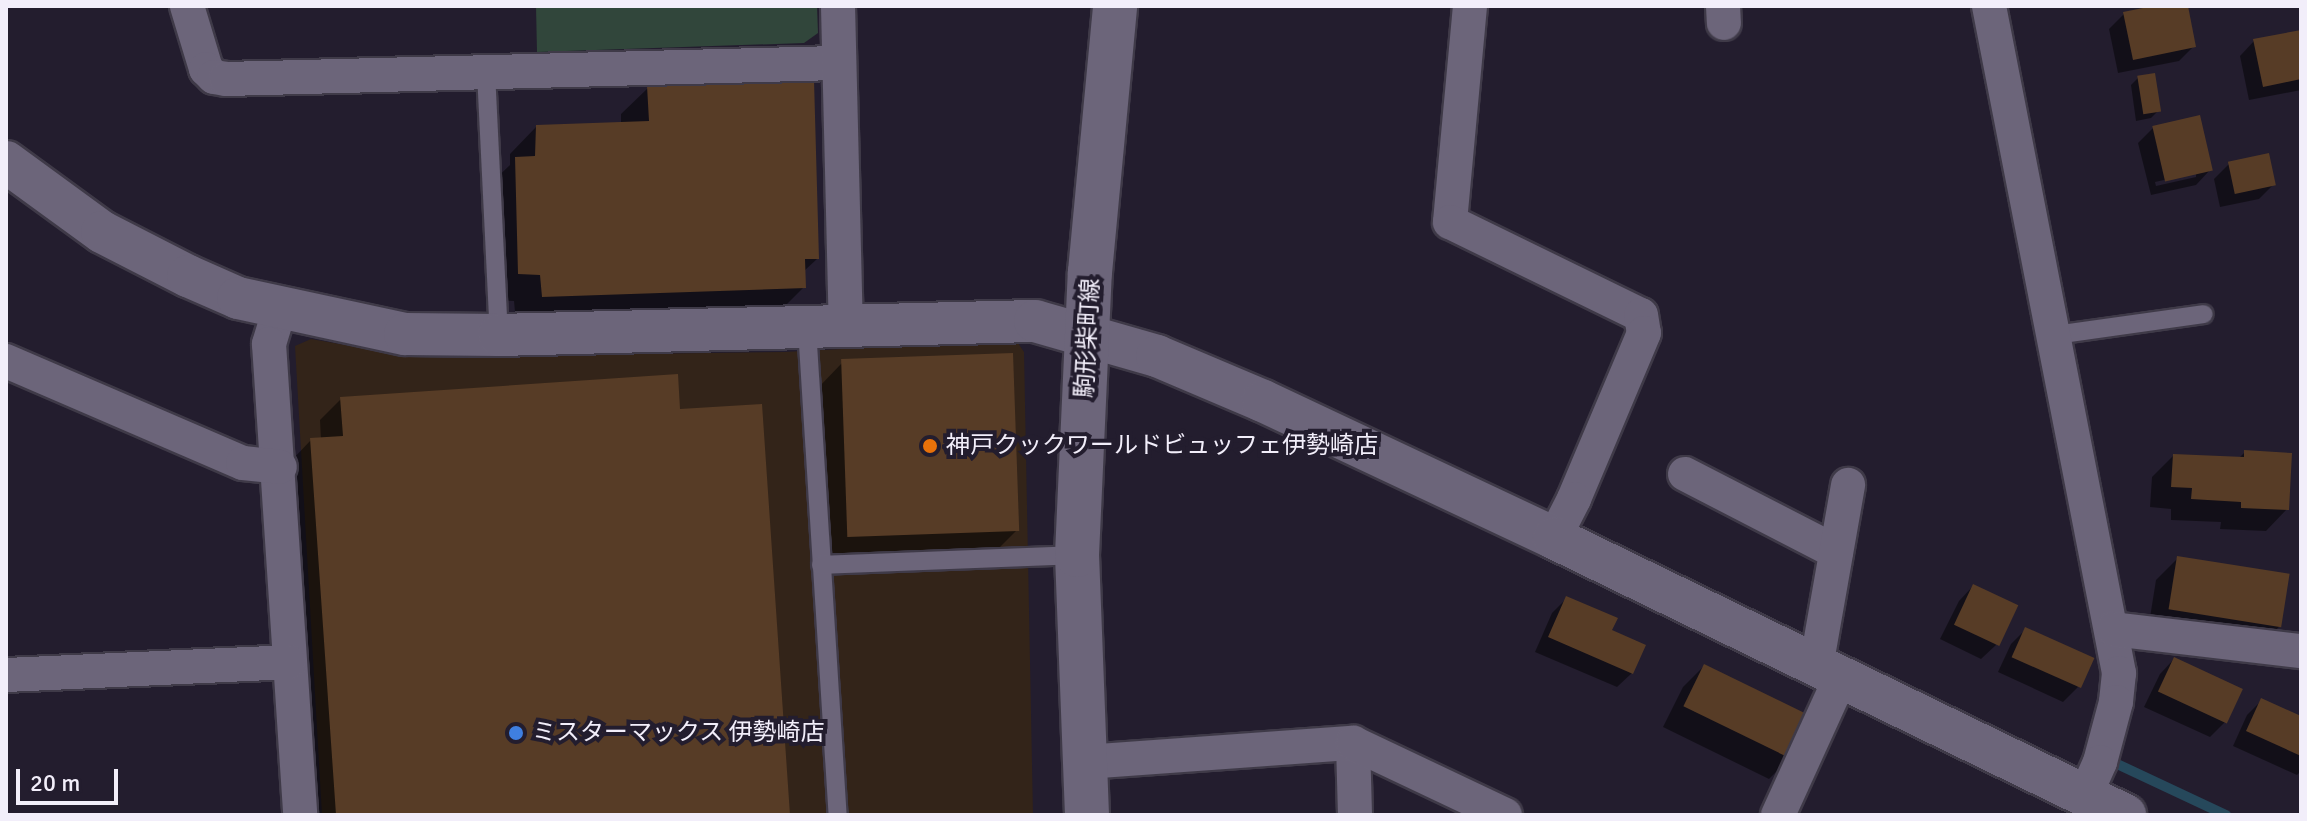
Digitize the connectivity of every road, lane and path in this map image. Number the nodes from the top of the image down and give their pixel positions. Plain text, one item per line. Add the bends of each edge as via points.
1 (187, 6) edge
2 (838, 6) edge
3 (1115, 6) edge
4 (1470, 6) edge
5 (1989, 6) edge
6 (839, 63) junction
7 (486, 72) junction
8 (6, 162) edge
9 (280, 308) junction
10 (2204, 314) dead end
11 (827, 327) junction
12 (499, 335) junction
13 (2055, 335) junction
14 (1088, 336) junction
15 (6, 361) edge
16 (280, 467) junction
17 (1685, 474) dead end
18 (1848, 485) dead end
19 (1554, 538) junction
20 (1836, 552) junction
21 (1077, 555) junction
22 (821, 565) junction
23 (2113, 629) junction
24 (2301, 651) edge
25 (289, 662) junction
26 (1828, 673) junction
27 (6, 675) edge
28 (1353, 743) junction
29 (1085, 762) junction
30 (2085, 796) junction
31 (300, 815) edge
32 (838, 815) edge
33 (1087, 815) edge
34 (1355, 815) edge
35 (1505, 815) edge
36 (1778, 815) edge
37 (2125, 815) edge

1 - 7 street via 206,69 214,77
2 - 6 street
3 - 14 main road, 駒形柴町線
4 - 19 street via 1450,222 1641,315 1644,333
5 - 13 street
6 - 7 street
6 - 11 street
7 - 12 lane
8 - 9 street via 139,253 238,298
9 - 12 street via 405,334
9 - 16 street via 269,344
10 - 13 lane
11 - 12 street
11 - 14 street via 1035,321
11 - 22 lane
13 - 23 street
14 - 19 street via 1157,356 1250,396
14 - 21 main road, 駒形柴町線
15 - 16 street via 243,463
16 - 25 street
17 - 20 street
18 - 20 street
19 - 26 street
20 - 26 street
21 - 22 lane
21 - 29 main road, 駒形柴町線
22 - 32 lane
23 - 24 street
23 - 30 street via 2119,673 2116,702
25 - 27 street
25 - 31 street
26 - 30 street
26 - 36 street
28 - 29 street
28 - 34 street
28 - 35 street
29 - 33 main road, 駒形柴町線
30 - 37 street

